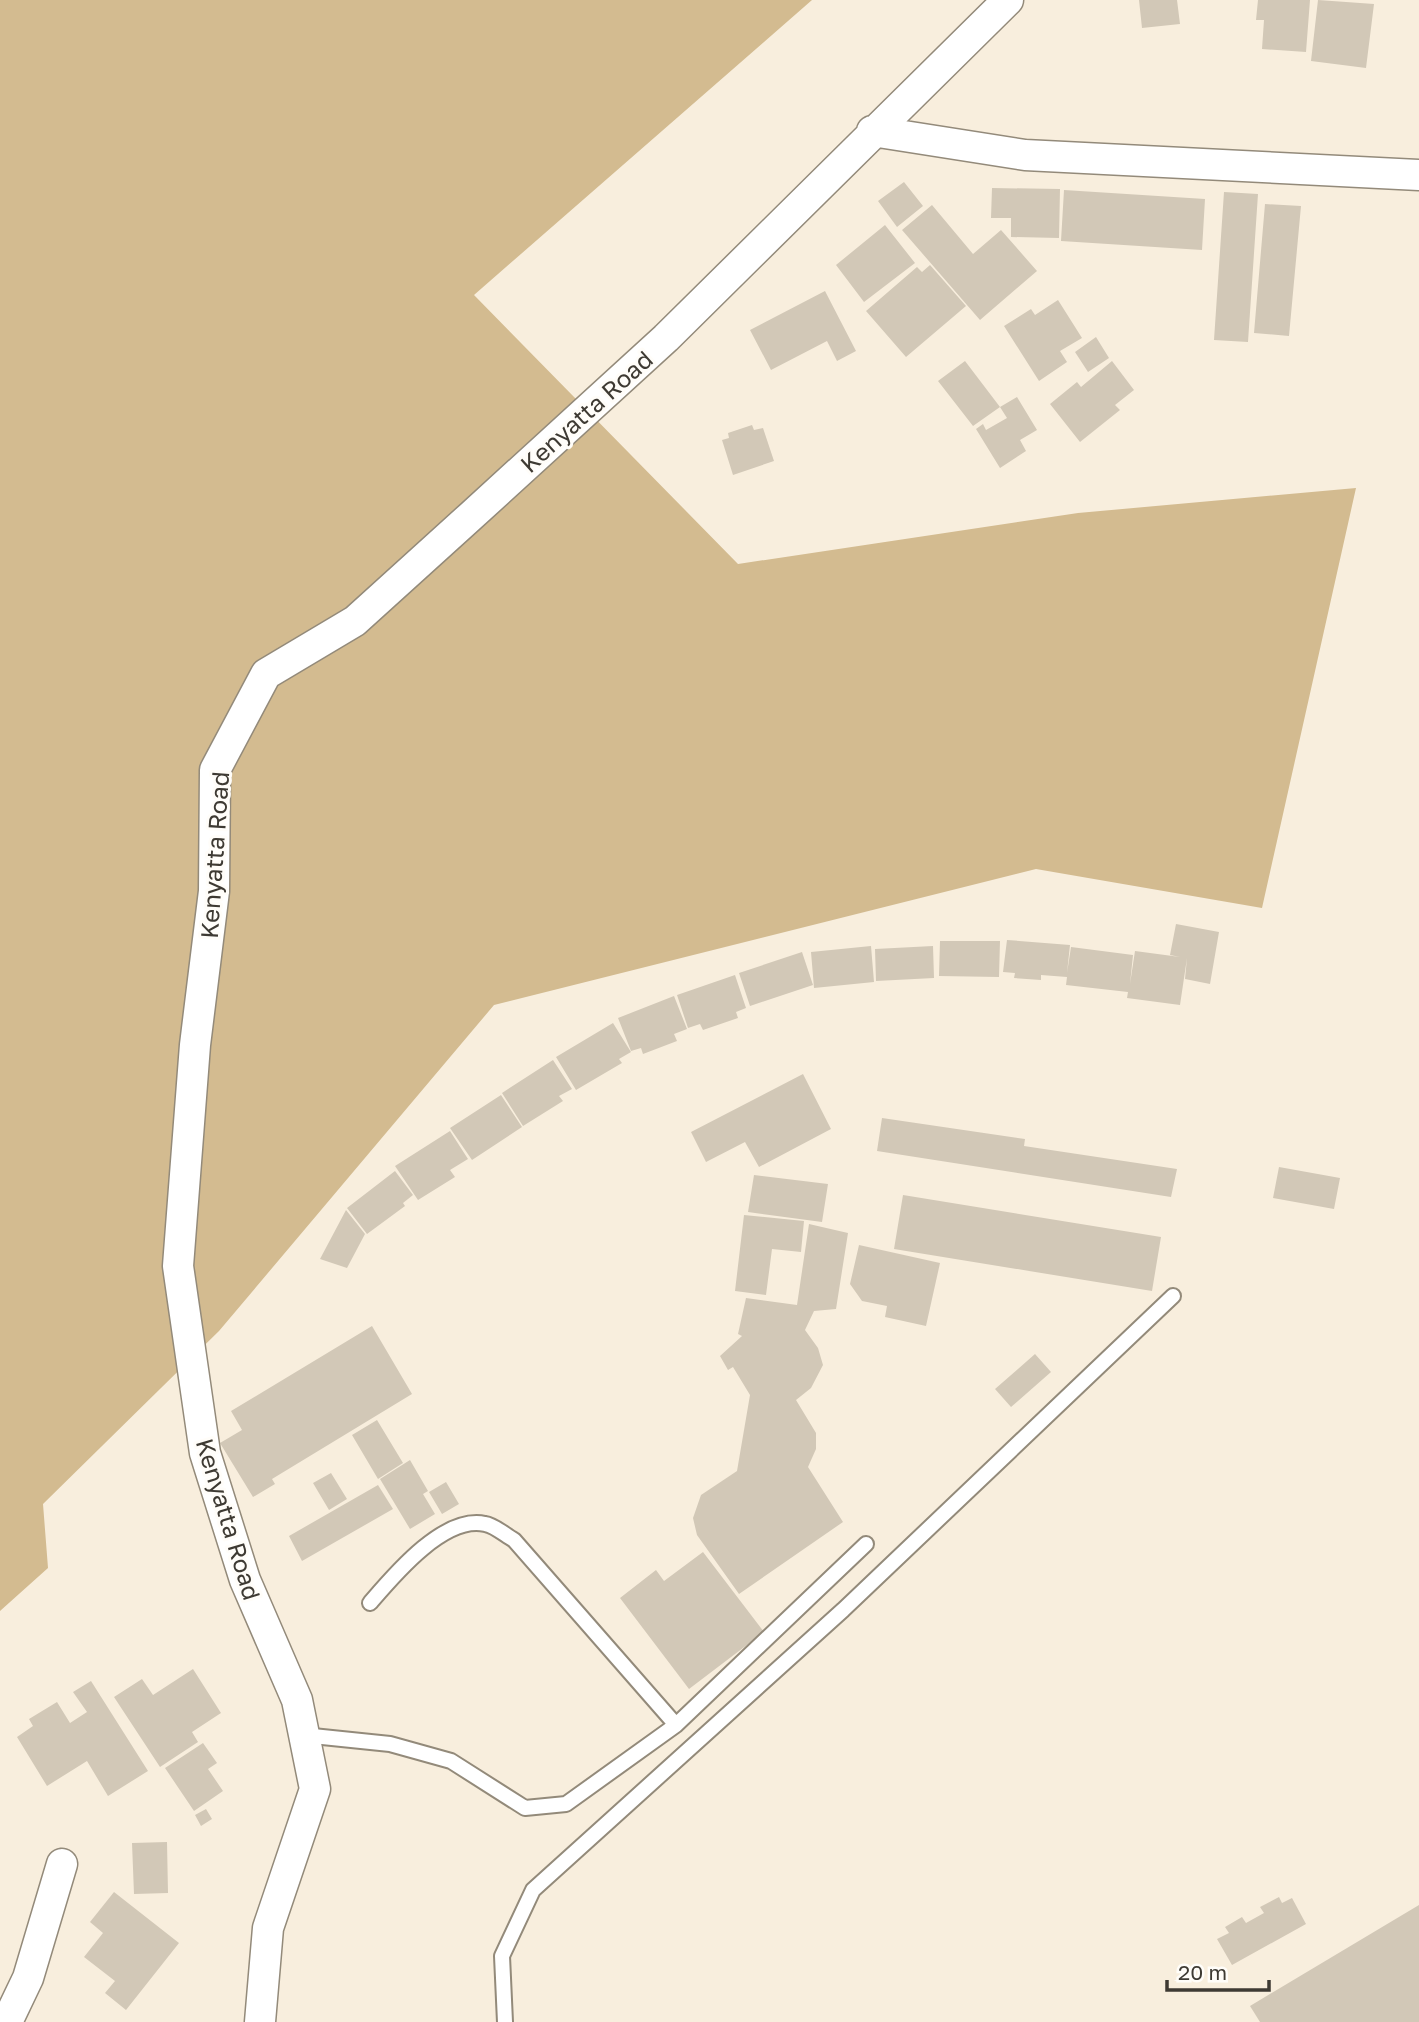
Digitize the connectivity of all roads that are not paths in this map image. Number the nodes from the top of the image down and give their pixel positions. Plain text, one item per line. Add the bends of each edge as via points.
1 (1008, 0) edge
2 (872, 131) junction
3 (1419, 175) edge
4 (1173, 1296) dead end
5 (866, 1544) dead end
6 (370, 1603) dead end
7 (676, 1725) junction
8 (303, 1735) junction
9 (62, 1864) dead end
10 (8, 2022) edge
11 (260, 2022) edge
12 (505, 2022) edge

1 - 2 street, Kenyatta Road
2 - 3 street via 1026,155
2 - 8 street, Kenyatta Road via 666,338 355,621 266,674 215,770 214,891 195,1045 178,1266 205,1453 245,1580 297,1700
4 - 12 lane via 843,1610 533,1890 502,1956
5 - 7 lane
6 - 7 lane via 397,1572 449,1529 484,1523 514,1540
7 - 8 lane via 566,1804 526,1808 450,1761 390,1744
8 - 11 street, Kenyatta Road via 315,1789 268,1928
9 - 10 street via 28,1978

